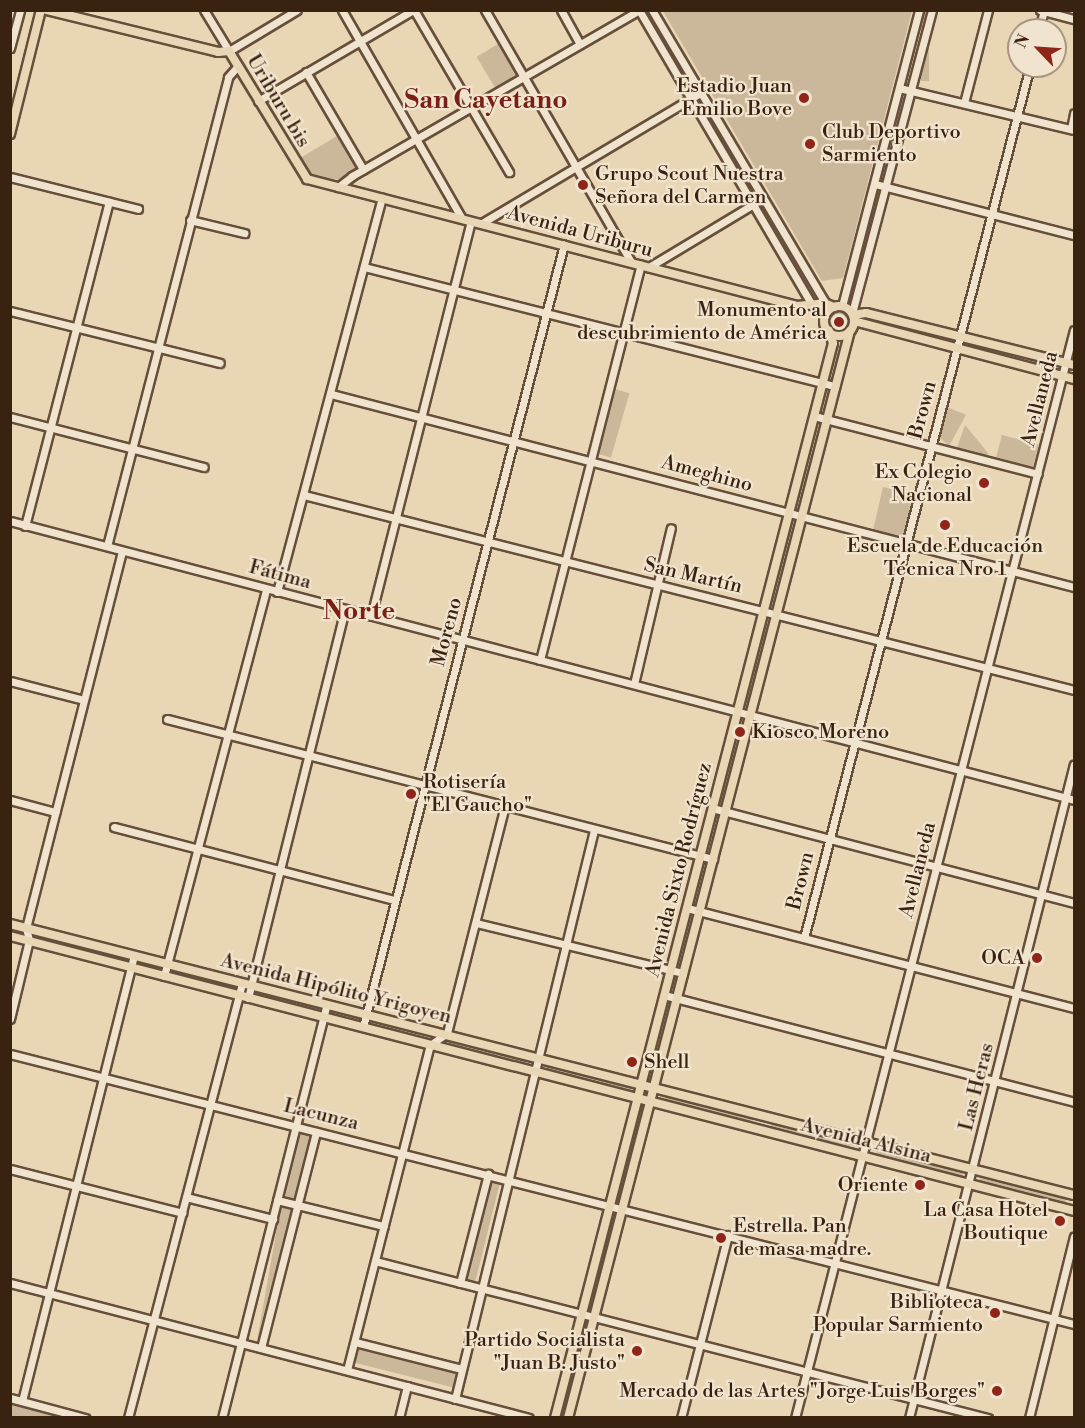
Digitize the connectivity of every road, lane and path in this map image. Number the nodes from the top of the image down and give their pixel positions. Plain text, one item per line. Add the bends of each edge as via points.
1 (20, 10) edge
2 (41, 10) edge
3 (47, 10) edge
4 (204, 10) edge
5 (297, 10) edge
6 (342, 10) edge
7 (413, 10) edge
8 (485, 10) edge
9 (561, 10) edge
10 (639, 10) edge
11 (652, 10) edge
12 (919, 10) edge
13 (932, 10) edge
14 (988, 10) edge
15 (1043, 11) edge
16 (1074, 19) edge
17 (361, 40) junction
18 (580, 44) junction
19 (10, 48) edge
20 (229, 51) junction
21 (238, 66) junction
22 (306, 72) junction
23 (524, 77) junction
24 (1027, 78) edge
25 (899, 88) junction
26 (911, 91) junction
27 (700, 93) junction
28 (691, 98) junction
29 (258, 101) junction
30 (964, 103) junction
31 (471, 107) junction
32 (14, 108) edge
33 (1074, 113) edge
34 (1017, 116) junction
35 (1072, 130) edge
36 (10, 134) edge
37 (417, 140) junction
38 (576, 166) junction
39 (363, 169) junction
40 (509, 172) dead end
41 (10, 177) edge
42 (875, 184) junction
43 (338, 187) junction
44 (886, 187) junction
45 (382, 198) junction
46 (762, 199) junction
47 (110, 202) junction
48 (753, 204) junction
49 (138, 209) dead end
50 (992, 213) junction
51 (190, 220) junction
52 (466, 220) junction
53 (482, 223) junction
54 (244, 233) dead end
55 (1074, 235) edge
56 (564, 244) junction
57 (631, 262) junction
58 (645, 266) junction
59 (364, 267) junction
60 (453, 289) junction
61 (812, 305) junction
62 (834, 306) junction
63 (10, 311) edge
64 (546, 312) junction
65 (853, 316) junction
66 (76, 328) junction
67 (828, 330) junction
68 (1074, 330) edge
69 (850, 331) junction
70 (622, 333) junction
71 (960, 336) junction
72 (158, 348) junction
73 (957, 348) junction
74 (220, 363) dead end
75 (1070, 364) edge
76 (1063, 376) junction
77 (1074, 379) edge
78 (822, 383) junction
79 (835, 386) junction
80 (330, 394) junction
81 (814, 416) junction
82 (10, 417) edge
83 (421, 417) junction
84 (827, 420) junction
85 (51, 428) junction
86 (513, 441) junction
87 (930, 446) junction
88 (132, 450) junction
89 (590, 460) junction
90 (204, 467) dead end
91 (1038, 474) junction
92 (304, 495) junction
93 (789, 513) junction
94 (802, 516) junction
95 (395, 518) junction
96 (10, 521) edge
97 (25, 526) junction
98 (671, 528) dead end
99 (488, 542) junction
100 (905, 544) junction
101 (107, 546) junction
102 (122, 551) junction
103 (565, 562) junction
104 (1012, 572) junction
105 (658, 585) junction
106 (1074, 587) edge
107 (266, 589) junction
108 (278, 592) junction
109 (345, 609) junction
110 (763, 610) junction
111 (776, 613) junction
112 (371, 616) junction
113 (462, 640) junction
114 (880, 641) junction
115 (540, 660) junction
116 (987, 668) junction
117 (10, 681) edge
118 (634, 684) junction
119 (1074, 690) edge
120 (84, 700) junction
121 (737, 711) junction
122 (751, 714) junction
123 (167, 719) dead end
124 (227, 734) junction
125 (854, 741) junction
126 (309, 755) junction
127 (1074, 764) edge
128 (962, 768) junction
129 (424, 786) junction
130 (1070, 799) edge
131 (10, 800) edge
132 (505, 806) junction
133 (712, 808) junction
134 (726, 811) junction
135 (56, 812) junction
136 (114, 827) dead end
137 (594, 830) junction
138 (829, 838) junction
139 (196, 849) junction
140 (699, 857) junction
141 (713, 859) junction
142 (935, 867) junction
143 (280, 870) junction
144 (1043, 895) junction
145 (395, 900) junction
146 (1074, 903) edge
147 (687, 908) junction
148 (699, 912) junction
149 (476, 923) junction
150 (10, 924) edge
151 (26, 928) junction
152 (10, 936) edge
153 (804, 938) junction
154 (29, 940) junction
155 (566, 944) junction
156 (134, 956) junction
157 (167, 965) junction
158 (911, 966) junction
159 (132, 967) junction
160 (670, 970) junction
161 (683, 973) junction
162 (164, 976) junction
163 (246, 984) junction
164 (1017, 992) junction
165 (238, 995) junction
166 (664, 995) junction
167 (248, 998) junction
168 (677, 998) junction
169 (327, 1004) junction
170 (1074, 1008) edge
171 (367, 1013) junction
172 (323, 1017) junction
173 (10, 1019) edge
174 (363, 1027) junction
175 (447, 1033) junction
176 (430, 1045) junction
177 (888, 1053) junction
178 (10, 1054) edge
179 (536, 1057) junction
180 (535, 1072) junction
181 (104, 1077) junction
182 (995, 1081) junction
183 (640, 1085) junction
184 (654, 1088) junction
185 (637, 1100) junction
186 (1074, 1102) edge
187 (650, 1103) junction
188 (209, 1104) junction
189 (763, 1117) junction
190 (296, 1126) junction
191 (760, 1131) junction
192 (316, 1132) junction
193 (865, 1143) junction
194 (403, 1153) junction
195 (861, 1157) junction
196 (10, 1169) edge
197 (972, 1170) junction
198 (488, 1174) junction
199 (508, 1179) junction
200 (969, 1184) junction
201 (76, 1186) junction
202 (1074, 1196) edge
203 (186, 1197) junction
204 (277, 1200) junction
205 (296, 1205) junction
206 (610, 1206) junction
207 (623, 1209) junction
208 (1074, 1211) edge
209 (182, 1213) junction
210 (273, 1219) junction
211 (384, 1226) junction
212 (728, 1235) junction
213 (1074, 1236) edge
214 (375, 1261) junction
215 (834, 1263) junction
216 (10, 1283) edge
217 (460, 1283) junction
218 (483, 1288) junction
219 (942, 1290) junction
220 (49, 1293) junction
221 (582, 1314) junction
222 (595, 1317) junction
223 (1054, 1319) junction
224 (154, 1320) junction
225 (1074, 1324) edge
226 (242, 1342) junction
227 (355, 1342) junction
228 (700, 1344) junction
229 (261, 1348) junction
230 (462, 1369) junction
231 (347, 1370) junction
232 (807, 1371) junction
233 (407, 1386) junction
234 (10, 1398) edge
235 (455, 1399) junction
236 (915, 1399) junction
237 (22, 1401) junction
238 (86, 1418) edge
239 (128, 1418) edge
240 (222, 1418) edge
241 (399, 1418) edge
242 (529, 1418) edge
243 (555, 1418) edge
244 (568, 1418) edge
245 (681, 1418) edge
246 (795, 1418) edge
247 (909, 1418) edge
248 (988, 1418) edge
249 (1029, 1418) edge

1 - 19 street
2 - 32 main road
3 - 20 main road via 218,52
4 - 20 street, Uriburu bis
5 - 20 street
6 - 17 street
7 - 17 street
7 - 31 street
8 - 23 street
9 - 18 street
10 - 18 street
10 - 28 street
11 - 27 street
12 - 25 street
13 - 26 street
14 - 30 street
15 - 16 street
17 - 22 street
17 - 37 street
18 - 23 street
20 - 21 main road, Uriburu bis
21 - 29 main road, Uriburu bis
21 - 51 street via 228,77
22 - 29 street
22 - 39 street
23 - 31 street
23 - 38 street
24 - 34 street, Brown
25 - 26 street
25 - 42 street
26 - 30 street
26 - 44 street
27 - 28 street
27 - 46 street
28 - 38 street
28 - 48 street
29 - 43 main road, Uriburu bis via 303,176
30 - 34 street
31 - 37 street
31 - 40 street
32 - 36 main road
33 - 35 street
34 - 35 street
34 - 50 street, Brown
37 - 39 street
37 - 52 street
38 - 53 street
38 - 57 street
39 - 43 street
41 - 47 street
42 - 44 street
42 - 62 street
43 - 45 main road, Avenida Uriburu
44 - 50 street
44 - 65 street
45 - 52 main road, Avenida Uriburu
45 - 59 street
46 - 48 street
46 - 62 street
47 - 49 street
47 - 66 street
48 - 58 street
48 - 61 street
50 - 55 street
50 - 71 street, Brown
51 - 54 street
51 - 72 street
52 - 53 main road, Avenida Uriburu
52 - 60 street
53 - 56 main road, Avenida Uriburu
56 - 57 main road, Avenida Uriburu
56 - 64 street, Moreno
57 - 58 main road, Avenida Uriburu
58 - 61 main road, Avenida Uriburu via 797,306
58 - 70 street
59 - 60 street
59 - 80 street
60 - 64 street
60 - 83 street
61 - 62 main road, Avenida Uriburu
61 - 67 main road
62 - 65 main road
62 - 67 main road via 826,316
63 - 66 street
64 - 70 street
64 - 86 street, Moreno
65 - 69 main road
65 - 71 main road via 866,313
65 - 73 main road
66 - 72 street
66 - 85 street
67 - 69 main road via 842,335
67 - 78 main road, Avenida Sixto Rodríguez via 833,343
68 - 75 street, Avellaneda
69 - 79 main road, Avenida Sixto Rodríguez
70 - 78 street
70 - 89 street
71 - 73 street, Brown
71 - 75 main road
72 - 74 street
72 - 88 street
73 - 76 main road
73 - 87 street, Brown
75 - 76 street, Avellaneda
76 - 77 main road
76 - 91 street, Avellaneda
78 - 79 street
78 - 81 main road, Avenida Sixto Rodríguez
79 - 84 main road, Avenida Sixto Rodríguez
80 - 83 street, Ameghino
80 - 92 street
81 - 84 street
81 - 93 main road, Avenida Sixto Rodríguez
82 - 85 street
83 - 86 street, Ameghino
83 - 95 street
84 - 87 street
84 - 94 main road, Avenida Sixto Rodríguez
85 - 88 street
85 - 97 street
86 - 89 street, Ameghino
86 - 99 street, Moreno
87 - 91 street
87 - 100 street, Brown
88 - 90 street
88 - 101 street
89 - 93 street, Ameghino
89 - 103 street
91 - 104 street, Avellaneda
92 - 95 street, San Martín
92 - 108 street
93 - 94 street, Ameghino
93 - 110 main road, Avenida Sixto Rodríguez
94 - 100 street, Ameghino
94 - 111 main road, Avenida Sixto Rodríguez
95 - 99 street, San Martín
95 - 112 street
96 - 97 street, Fátima
97 - 101 street, Fátima
98 - 105 street
99 - 103 street, San Martín
99 - 113 street, Moreno
100 - 104 street, Ameghino
100 - 114 street, Brown
101 - 102 street, Fátima
102 - 107 street, Fátima
102 - 120 street
103 - 105 street, San Martín
103 - 115 street
104 - 106 street, Ameghino
104 - 116 street, Avellaneda
105 - 110 street, San Martín
105 - 118 street
107 - 108 street, Fátima
107 - 124 street
108 - 109 street, Fátima
109 - 112 street, Fátima
109 - 126 street
110 - 111 street, San Martín
110 - 121 main road, Avenida Sixto Rodríguez
111 - 114 street, San Martín
111 - 122 main road, Avenida Sixto Rodríguez
112 - 113 street, Fátima
113 - 115 street, Fátima
113 - 129 street, Moreno
114 - 116 street, San Martín
114 - 125 street, Brown
115 - 118 street, Fátima
116 - 119 street, San Martín
116 - 128 street, Avellaneda
117 - 120 street
118 - 121 street, Fátima
120 - 135 street
121 - 122 street, Fátima
121 - 133 main road, Avenida Sixto Rodríguez
122 - 125 street, Fátima
122 - 134 main road, Avenida Sixto Rodríguez
123 - 124 street
124 - 126 street
124 - 139 street
125 - 128 street, Fátima
125 - 138 street, Brown
126 - 129 street
126 - 143 street
127 - 130 street, Las Heras
128 - 130 street, Fátima
128 - 142 street, Avellaneda
129 - 132 street
129 - 145 street, Moreno
130 - 144 street, Las Heras
131 - 135 street
132 - 137 street
132 - 149 street
133 - 134 street
133 - 140 main road, Avenida Sixto Rodríguez
134 - 138 street
134 - 141 main road, Avenida Sixto Rodríguez
135 - 151 street
136 - 139 street
137 - 140 street
137 - 155 street
138 - 142 street
138 - 153 street, Brown
139 - 143 street
139 - 157 street
140 - 141 street
140 - 147 main road, Avenida Sixto Rodríguez
141 - 148 main road, Avenida Sixto Rodríguez
142 - 144 street
142 - 158 street, Avellaneda
143 - 145 street
143 - 163 street
144 - 146 street
144 - 164 street, Las Heras
145 - 171 street, Moreno
147 - 148 street
147 - 160 main road, Avenida Sixto Rodríguez
148 - 153 street
148 - 161 main road, Avenida Sixto Rodríguez
149 - 155 street
149 - 175 street
150 - 151 main road, Avenida Hipólito Yrigoyen
151 - 154 street
151 - 156 main road, Avenida Hipólito Yrigoyen
152 - 154 main road, Avenida Hipólito Yrigoyen
153 - 158 street
154 - 159 main road, Avenida Hipólito Yrigoyen
154 - 173 street
155 - 160 street
155 - 179 street
156 - 157 main road, Avenida Hipólito Yrigoyen
156 - 159 street
157 - 162 street
157 - 163 main road, Avenida Hipólito Yrigoyen
158 - 164 street
158 - 177 street, Avellaneda
159 - 162 main road, Avenida Hipólito Yrigoyen
159 - 181 street
160 - 161 street
160 - 166 main road, Avenida Sixto Rodríguez
161 - 168 main road, Avenida Sixto Rodríguez
162 - 165 main road, Avenida Hipólito Yrigoyen
163 - 165 street
163 - 167 street
163 - 169 main road, Avenida Hipólito Yrigoyen
164 - 170 street
164 - 182 street, Las Heras
165 - 167 main road, Avenida Hipólito Yrigoyen
165 - 188 street
166 - 168 street
166 - 183 main road, Avenida Sixto Rodríguez
167 - 172 main road, Avenida Hipólito Yrigoyen
168 - 177 street
168 - 184 main road, Avenida Sixto Rodríguez
169 - 171 main road, Avenida Hipólito Yrigoyen
169 - 172 street
171 - 174 street, Moreno
171 - 175 main road, Avenida Hipólito Yrigoyen
172 - 174 main road, Avenida Hipólito Yrigoyen
172 - 190 street
174 - 176 main road, Avenida Hipólito Yrigoyen
175 - 176 street
175 - 179 main road, Avenida Hipólito Yrigoyen
176 - 180 main road, Avenida Hipólito Yrigoyen
176 - 194 street
177 - 182 street
177 - 193 street, Avellaneda
178 - 181 street, Lacunza
179 - 180 street
179 - 183 main road, Avenida Hipólito Yrigoyen
180 - 185 main road, Avenida Hipólito Yrigoyen
180 - 199 street
181 - 188 street, Lacunza
181 - 201 street
182 - 186 street
182 - 197 street, Las Heras
183 - 184 main road, Avenida Hipólito Yrigoyen
183 - 185 main road, Avenida Sixto Rodríguez
184 - 187 main road, Avenida Sixto Rodríguez
184 - 189 main road, Avenida Alsina
185 - 187 main road, Avenida Hipólito Yrigoyen
185 - 206 main road, Avenida Sixto Rodríguez
187 - 191 main road, Avenida Alsina
187 - 207 main road, Avenida Sixto Rodríguez
188 - 190 street, Lacunza
188 - 203 street
189 - 191 main road
189 - 193 main road, Avenida Alsina
190 - 192 street, Lacunza
190 - 204 street
191 - 195 main road, Avenida Alsina
192 - 194 street, Lacunza
192 - 205 street
193 - 195 street, Avellaneda
193 - 197 main road, Avenida Alsina
194 - 198 street, Lacunza
194 - 211 street
195 - 200 main road, Avenida Alsina
195 - 215 street, Avellaneda
196 - 201 street
197 - 200 street, Las Heras
197 - 202 main road, Avenida Alsina
198 - 199 street, Lacunza
198 - 217 street
199 - 206 street, Lacunza
199 - 218 street
200 - 208 main road, Avenida Alsina
200 - 219 street, Las Heras
201 - 209 street
201 - 220 street
203 - 209 street
203 - 210 street
204 - 205 street
204 - 210 street
205 - 211 street
205 - 229 street
206 - 207 street, Lacunza
206 - 221 main road, Avenida Sixto Rodríguez
207 - 212 street, Lacunza
207 - 222 main road, Avenida Sixto Rodríguez
209 - 224 street
210 - 226 street
211 - 214 street
212 - 215 street, Lacunza
212 - 228 street
213 - 223 street
214 - 217 street
214 - 227 street
215 - 219 street, Lacunza
215 - 232 street, Avellaneda
216 - 220 street
217 - 218 street
218 - 221 street
218 - 230 street
219 - 223 street, Lacunza
219 - 236 street, Las Heras
220 - 224 street
220 - 237 street
221 - 222 street
221 - 243 main road, Avenida Sixto Rodríguez
222 - 228 street
222 - 244 main road, Avenida Sixto Rodríguez
223 - 225 street, Lacunza
223 - 249 street
224 - 226 street
224 - 239 street
226 - 229 street
226 - 240 street
227 - 230 street
227 - 231 street
228 - 232 street
228 - 245 street
229 - 231 street
230 - 235 street
231 - 233 street
232 - 236 street
232 - 246 street, Avellaneda
233 - 235 street
233 - 241 street
234 - 237 street
235 - 242 street
236 - 247 street, Las Heras
236 - 248 street
237 - 238 street

